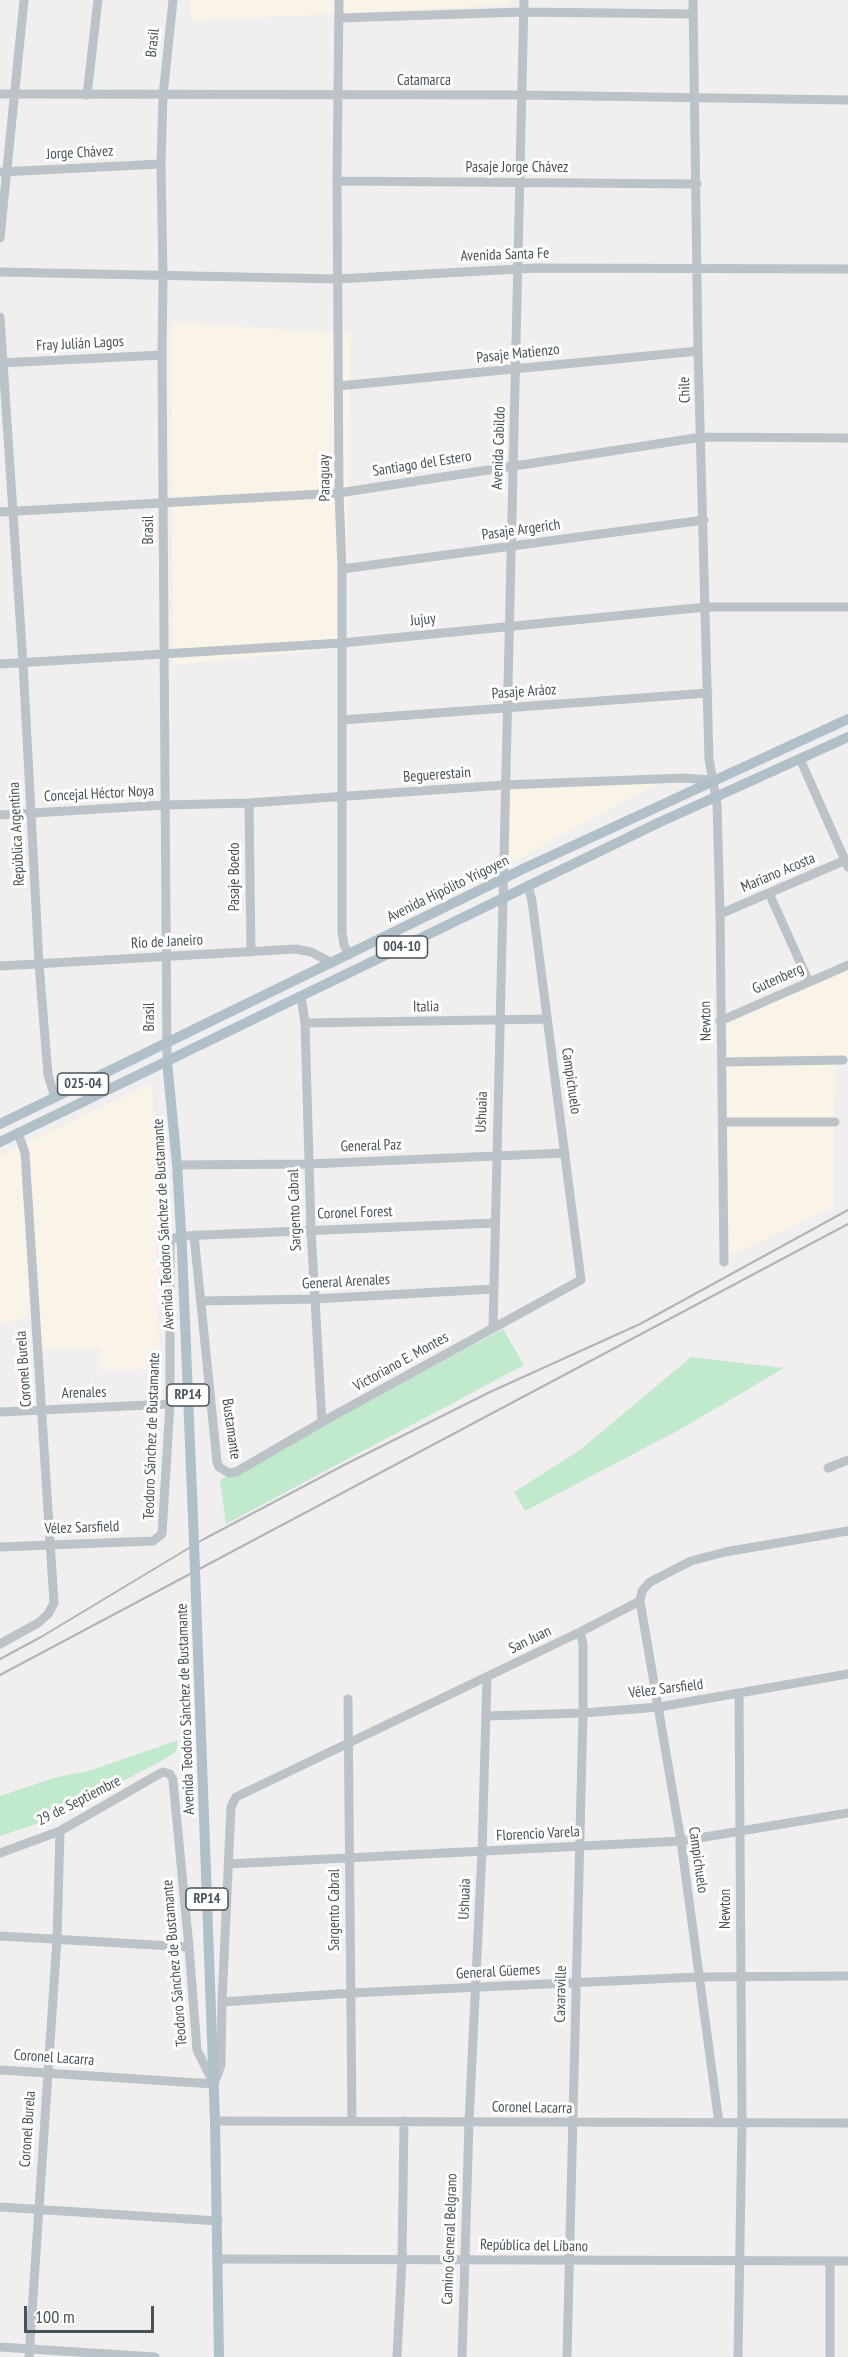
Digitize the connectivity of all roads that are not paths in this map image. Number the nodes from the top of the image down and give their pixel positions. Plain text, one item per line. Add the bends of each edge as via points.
1 (24, 0) edge
2 (98, 0) edge
3 (173, 0) edge
4 (339, 0) edge
5 (524, 0) edge
6 (693, 0) edge
7 (523, 12) junction
8 (693, 14) junction
9 (340, 18) junction
10 (0, 94) edge
11 (15, 94) junction
12 (87, 95) junction
13 (522, 95) junction
14 (163, 96) junction
15 (338, 96) junction
16 (695, 99) junction
17 (848, 100) edge
18 (161, 164) junction
19 (3, 172) edge
20 (337, 181) junction
21 (520, 183) junction
22 (697, 184) junction
23 (0, 238) edge
24 (697, 268) junction
25 (518, 269) junction
26 (848, 270) edge
27 (0, 272) edge
28 (164, 277) junction
29 (337, 279) junction
30 (0, 317) edge
31 (698, 351) junction
32 (162, 355) junction
33 (1, 363) edge
34 (516, 370) junction
35 (339, 386) junction
36 (702, 437) junction
37 (848, 438) edge
38 (514, 464) junction
39 (339, 493) junction
40 (164, 503) junction
41 (13, 511) junction
42 (0, 512) edge
43 (704, 520) junction
44 (511, 546) junction
45 (342, 569) junction
46 (706, 607) junction
47 (848, 607) edge
48 (509, 626) junction
49 (342, 643) junction
50 (164, 655) junction
51 (22, 663) junction
52 (0, 664) edge
53 (708, 693) junction
54 (507, 708) junction
55 (848, 718) edge
56 (342, 720) junction
57 (848, 737) edge
58 (800, 759) junction
59 (712, 780) junction
60 (504, 785) junction
61 (342, 796) junction
62 (716, 797) junction
63 (249, 803) junction
64 (164, 805) junction
65 (31, 813) junction
66 (0, 815) edge
67 (847, 862) edge
68 (503, 879) junction
69 (528, 885) junction
70 (769, 893) junction
71 (503, 898) junction
72 (720, 914) junction
73 (251, 952) junction
74 (349, 955) junction
75 (165, 957) junction
76 (332, 963) junction
77 (39, 964) junction
78 (848, 965) edge
79 (0, 966) edge
80 (809, 982) junction
81 (301, 996) junction
82 (547, 1019) junction
83 (500, 1021) junction
84 (720, 1021) junction
85 (304, 1023) junction
86 (165, 1044) junction
87 (843, 1060) dead end
88 (167, 1062) junction
89 (722, 1062) junction
90 (55, 1097) junction
91 (723, 1122) junction
92 (835, 1122) dead end
93 (0, 1124) edge
94 (18, 1134) junction
95 (0, 1142) edge
96 (565, 1153) junction
97 (496, 1156) junction
98 (309, 1164) junction
99 (177, 1165) junction
100 (495, 1222) junction
101 (311, 1230) junction
102 (194, 1235) junction
103 (180, 1236) junction
104 (724, 1262) dead end
105 (581, 1280) joint
106 (493, 1289) junction
107 (314, 1299) junction
108 (201, 1301) junction
109 (494, 1328) junction
110 (170, 1404) junction
111 (42, 1409) junction
112 (0, 1412) edge
113 (322, 1422) junction
114 (848, 1460) edge
115 (828, 1468) dead end
116 (236, 1472) joint
117 (848, 1531) edge
118 (162, 1534) joint
119 (51, 1545) junction
120 (0, 1547) edge
121 (640, 1601) junction
122 (580, 1632) junction
123 (0, 1644) edge
124 (848, 1674) edge
125 (487, 1677) junction
126 (739, 1694) junction
127 (348, 1699) dead end
128 (658, 1707) junction
129 (583, 1713) junction
130 (487, 1716) junction
131 (350, 1743) junction
132 (170, 1774) joint
133 (848, 1813) edge
134 (60, 1831) junction
135 (742, 1831) junction
136 (681, 1841) junction
137 (580, 1847) junction
138 (482, 1852) junction
139 (0, 1853) edge
140 (350, 1859) junction
141 (228, 1864) junction
142 (0, 1936) edge
143 (57, 1939) junction
144 (189, 1947) junction
145 (848, 1976) edge
146 (698, 1977) junction
147 (741, 1978) junction
148 (576, 1982) junction
149 (476, 1988) junction
150 (351, 1993) junction
151 (222, 2002) junction
152 (0, 2070) edge
153 (46, 2073) junction
154 (214, 2084) junction
155 (215, 2121) junction
156 (352, 2121) junction
157 (404, 2121) junction
158 (469, 2122) junction
159 (574, 2123) junction
160 (719, 2123) junction
161 (848, 2123) edge
162 (742, 2124) junction
163 (0, 2207) edge
164 (38, 2210) junction
165 (218, 2221) junction
166 (219, 2259) junction
167 (402, 2259) junction
168 (464, 2259) junction
169 (740, 2261) junction
170 (830, 2261) junction
171 (848, 2261) edge
172 (570, 2262) junction
173 (0, 2347) edge
174 (29, 2353) edge
175 (155, 2357) edge
176 (219, 2357) edge
177 (397, 2357) edge
178 (462, 2357) edge
179 (567, 2357) edge
180 (738, 2357) edge
181 (830, 2357) edge

1 - 11 street
2 - 12 street
3 - 14 street, Brasil
4 - 9 street, Paraguay
5 - 7 street, Avenida Cabildo
6 - 8 street, Chile
7 - 8 street
7 - 9 street
7 - 13 street, Avenida Cabildo
8 - 16 street, Chile
9 - 15 street, Paraguay
10 - 11 street, Catamarca
11 - 12 street, Catamarca
11 - 19 street
12 - 14 street, Catamarca
13 - 15 street, Catamarca
13 - 16 street, Catamarca
13 - 21 street, Avenida Cabildo
14 - 15 street, Catamarca
14 - 18 street, Brasil
15 - 20 street, Paraguay
16 - 17 street, Catamarca
16 - 22 street, Chile
18 - 19 street, Jorge Chávez
18 - 28 street, Brasil
19 - 23 street
20 - 21 street, Pasaje Jorge Chávez
20 - 29 street, Paraguay
21 - 22 street, Pasaje Jorge Chávez
21 - 25 street, Avenida Cabildo
22 - 24 street, Chile
24 - 25 street, Avenida Santa Fe
24 - 26 street, Avenida Santa Fe
24 - 31 street, Chile
25 - 29 street, Avenida Santa Fe
25 - 34 street, Avenida Cabildo
27 - 28 street, Avenida Santa Fe
28 - 29 street, Avenida Santa Fe
28 - 32 street, Brasil
29 - 35 street, Paraguay
30 - 33 street, República Argentina
31 - 34 street, Pasaje Matienzo
31 - 36 street, Chile
32 - 33 street, Fray Julián Lagos
32 - 40 street, Brasil
33 - 41 street, República Argentina
34 - 35 street, Pasaje Matienzo
34 - 38 street, Avenida Cabildo
35 - 39 street, Paraguay
36 - 37 street, Santiago del Estero
36 - 38 street, Santiago del Estero
36 - 43 street, Chile
38 - 39 street, Santiago del Estero
38 - 44 street, Avenida Cabildo
39 - 40 street, Santiago del Estero
39 - 45 street, Paraguay
40 - 41 street, Santiago del Estero
40 - 50 street, Brasil
41 - 42 street, Santiago del Estero
41 - 51 street, República Argentina
43 - 44 street, Pasaje Argerich
43 - 46 street, Chile
44 - 45 street, Pasaje Argerich
44 - 48 street, Avenida Cabildo
45 - 49 street, Paraguay
46 - 47 street, Jujuy
46 - 48 street, Jujuy
46 - 53 street, Chile
48 - 49 street, Jujuy
48 - 54 street, Avenida Cabildo
49 - 50 street, Jujuy
49 - 56 street, Paraguay
50 - 51 street, Jujuy
50 - 64 street, Brasil
51 - 52 street, Jujuy
51 - 65 street, República Argentina
53 - 54 street, Pasaje Aráoz
53 - 59 street, Chile
54 - 56 street, Pasaje Aráoz
54 - 60 street, Avenida Cabildo
55 - 59 main road, Avenida Hipólito Yrigoyen / 004-10
56 - 61 street, Paraguay
57 - 58 main road, 004-10
58 - 62 main road, 004-10
58 - 67 street
59 - 60 street, Beguerestain
59 - 62 street, Newton
59 - 68 main road, Avenida Hipólito Yrigoyen / 004-10
60 - 61 street, Beguerestain
60 - 68 street, Avenida Cabildo
61 - 63 street, Beguerestain
61 - 74 street, Paraguay via 342,933
62 - 69 main road, 004-10
62 - 72 street, Newton
63 - 64 street, Beguerestain
63 - 73 street, Pasaje Boedo
64 - 65 street, Concejal Héctor Noya
64 - 75 street, Brasil
65 - 66 street, Concejal Héctor Noya
65 - 77 street, República Argentina
67 - 70 street, Mariano Acosta
68 - 71 street, Avenida Cabildo
68 - 74 main road, Avenida Hipólito Yrigoyen / 004-10
69 - 71 main road, 004-10
69 - 82 street, Campichuelo
70 - 72 street, Mariano Acosta
70 - 80 street
71 - 81 main road, 004-10
71 - 83 street, Ushuaia
72 - 84 street, Newton
73 - 75 street, Río de Janeiro
73 - 76 street, Río de Janeiro via 296,949
74 - 76 main road, Avenida Hipólito Yrigoyen / 004-10
75 - 77 street, Río de Janeiro
75 - 86 street, Brasil
76 - 86 main road, Avenida Hipólito Yrigoyen / 004-10
77 - 79 street, Río de Janeiro
77 - 90 street, República Argentina via 48,1075
78 - 80 street, Gutenberg
80 - 84 street, Gutenberg
81 - 85 street, Sargento Cabral
81 - 88 main road, 004-10
82 - 83 street, Italia
82 - 96 street, Campichuelo
83 - 85 street, Italia
83 - 97 street, Ushuaia
84 - 89 street, Newton
85 - 98 street, Sargento Cabral
86 - 88 street, Brasil
86 - 90 main road, Avenida Hipólito Yrigoyen / 025-04
87 - 89 street
88 - 94 main road, 025-04
88 - 99 main road, Avenida Teodoro Sánchez de Bustamante / RP14
89 - 91 street, Newton
90 - 93 main road, Avenida Hipólito Yrigoyen / 025-04
91 - 92 street
91 - 104 street, Newton
94 - 95 main road, 025-04
94 - 111 street, Coronel Burela via 25,1153
96 - 97 street, General Paz
96 - 105 street, Campichuelo
97 - 98 street, General Paz
97 - 100 street, Ushuaia
98 - 99 street, General Paz
98 - 101 street, Sargento Cabral
99 - 103 main road, Avenida Teodoro Sánchez de Bustamante / RP14
100 - 101 street, Coronel Forest
100 - 106 street, Ushuaia
101 - 102 street, Coronel Forest
101 - 107 street, Sargento Cabral
102 - 103 street, Coronel Forest
102 - 108 street, Bustamante
103 - 110 street, Teodoro Sánchez de Bustamante via 170,1242
103 - 154 main road, Avenida Teodoro Sánchez de Bustamante / RP14, bridge
105 - 109 street, Victoriano E. Montes
106 - 107 street, General Arenales
106 - 109 street, Ushuaia
107 - 108 street, General Arenales
107 - 113 street, Sargento Cabral
108 - 116 street, Bustamante via 217,1462 224,1471
109 - 113 street, Victoriano E. Montes
110 - 111 street, Arenales
110 - 118 street, Teodoro Sánchez de Bustamante
111 - 112 street, Arenales
111 - 119 street, Coronel Burela
113 - 116 street, Victoriano E. Montes
114 - 115 street
117 - 121 street, San Juan via 698,1558 650,1582
118 - 119 street, Vélez Sarsfield via 153,1541
119 - 120 street, Vélez Sarsfield
119 - 123 street, Coronel Burela via 54,1603 38,1623
121 - 122 street, San Juan
121 - 128 street, Campichuelo
122 - 125 street, San Juan
122 - 129 street, Caxaraville
124 - 126 street, Vélez Sarsfield
125 - 130 street, Ushuaia
125 - 131 street, San Juan
126 - 128 street, Vélez Sarsfield
126 - 135 street, Newton
127 - 131 street, Sargento Cabral
128 - 129 street, Vélez Sarsfield
128 - 136 street, Campichuelo
129 - 130 street, Vélez Sarsfield
129 - 137 street, Caxaraville
130 - 138 street, Ushuaia
131 - 140 street, Sargento Cabral
131 - 141 street, San Juan via 236,1797 231,1807
132 - 134 street, 29 de Septiembre via 159,1774
132 - 144 street, Teodoro Sánchez de Bustamante
133 - 135 street, Florencio Varela
134 - 139 street, 29 de Septiembre
134 - 143 street, Coronel Burela
135 - 136 street, Florencio Varela
135 - 147 street, Newton
136 - 137 street, Florencio Varela
136 - 146 street, Campichuelo
137 - 138 street, Florencio Varela
137 - 148 street, Caxaraville
138 - 140 street, Florencio Varela
138 - 149 street, Ushuaia
140 - 141 street, Florencio Varela
140 - 150 street, Sargento Cabral
141 - 151 street
142 - 143 street
143 - 144 street
143 - 153 street, Coronel Burela
144 - 154 street, Teodoro Sánchez de Bustamante via 197,2050
145 - 147 street, General Güemes
146 - 147 street, General Güemes
146 - 148 street, General Güemes
146 - 160 street, Campichuelo
147 - 162 street, Newton
148 - 149 street, General Güemes
148 - 159 street, Caxaraville
149 - 150 street, General Güemes
149 - 158 street, Ushuaia
150 - 151 street, General Güemes
150 - 156 street, Sargento Cabral
151 - 154 street via 221,2065
152 - 153 street, Coronel Lacarra
153 - 154 street, Coronel Lacarra
153 - 164 street, Coronel Burela
154 - 155 main road, Avenida Teodoro Sánchez de Bustamante / RP14
155 - 156 street, Coronel Lacarra
155 - 165 main road, Avenida Teodoro Sánchez de Bustamante / RP14
156 - 157 street, Coronel Lacarra
157 - 158 street, Coronel Lacarra
157 - 167 street
158 - 159 street, Coronel Lacarra
158 - 168 street, Camino General Belgrano
159 - 160 street, Coronel Lacarra
159 - 172 street, Caxaraville
160 - 162 street, Coronel Lacarra
161 - 162 street, Coronel Lacarra
162 - 169 street
163 - 164 street
164 - 165 street
164 - 174 street, Coronel Burela
165 - 166 main road, Avenida Teodoro Sánchez de Bustamante / RP14
166 - 167 street, República del Líbano
166 - 176 main road, Avenida Teodoro Sánchez de Bustamante / RP14
167 - 168 street, República del Líbano
167 - 177 street
168 - 172 street, República del Líbano
168 - 178 street, Camino General Belgrano
169 - 170 street, República del Líbano
169 - 172 street, República del Líbano
169 - 180 street
170 - 171 street, República del Líbano
170 - 181 street
172 - 179 street, Caxaraville
173 - 174 street
174 - 175 street

